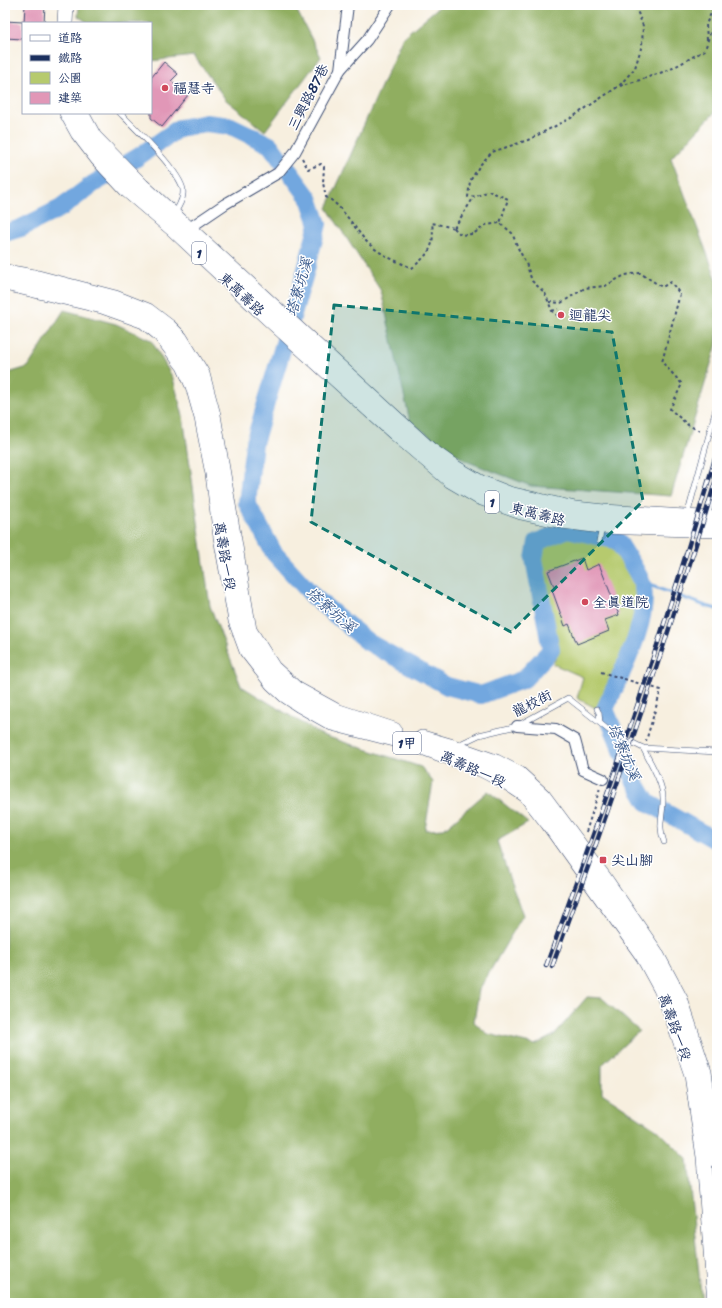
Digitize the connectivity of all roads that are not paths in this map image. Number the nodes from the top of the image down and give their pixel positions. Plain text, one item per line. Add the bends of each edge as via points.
1 (57, 5) edge
2 (66, 5) edge
3 (348, 5) edge
4 (390, 5) edge
5 (56, 22) edge
6 (65, 22) edge
7 (340, 70) junction
8 (68, 114) edge
9 (82, 114) edge
10 (121, 114) edge
11 (102, 155) junction
12 (179, 225) junction
13 (5, 272) edge
14 (5, 283) edge
15 (316, 354) junction
16 (717, 405) edge
17 (717, 483) edge
18 (603, 519) junction
19 (685, 523) junction
20 (711, 525) edge
21 (599, 541) dead end
22 (597, 709) dead end
23 (600, 723) junction
24 (517, 726) junction
25 (644, 748) junction
26 (450, 752) junction
27 (717, 752) edge
28 (603, 778) road end
29 (664, 842) dead end
30 (717, 1160) edge
31 (715, 1256) edge
32 (715, 1303) edge

1 - 5 main road
2 - 6 main road
3 - 7 street, 三興路87巷
4 - 7 street via 367,40
7 - 12 street, 三興路87巷 via 295,152 278,173 225,204
8 - 11 main road, 1 via 78,133
9 - 11 main road, 1
10 - 12 lane via 148,141 181,182 183,190
11 - 12 main road, 東萬壽路 / 1 via 142,186
11 - 12 main road, 東萬壽路 / 1 via 127,190
12 - 15 main road, 東萬壽路 / 1 via 262,296
12 - 15 main road, 東萬壽路 / 1 via 268,318
13 - 26 main road, 萬壽路一段 / 1甲 via 115,298 148,311 180,338 202,374 213,415 249,630 272,668 296,689 336,711 410,735
14 - 26 main road, 萬壽路一段 / 1甲 via 102,306 144,321 160,334 184,366 202,418 235,614 247,651 272,683 285,695 332,723
15 - 18 main road, 東萬壽路 / 1 via 395,433 444,474 479,497 521,512 562,521
16 - 19 lane
17 - 20 lane
18 - 19 main road, 東萬壽路 / 1
18 - 21 lane
19 - 20 main road, 東萬壽路 / 1
22 - 23 lane
23 - 24 lane, 龍校街 via 568,698
23 - 25 lane, 龍校街 via 611,732
24 - 26 lane, 龍校街 via 479,735
24 - 28 street via 556,729 575,740 583,770
25 - 27 lane, 龍校街
25 - 29 lane via 664,798 660,827
26 - 30 main road, 萬壽路一段 / 1甲 via 496,762 518,774 543,796 655,952 680,999 704,1072
26 - 31 main road, 萬壽路一段 / 1甲 via 526,795 643,956 661,989 692,1075
31 - 32 main road, 萬壽路一段 / 1甲

